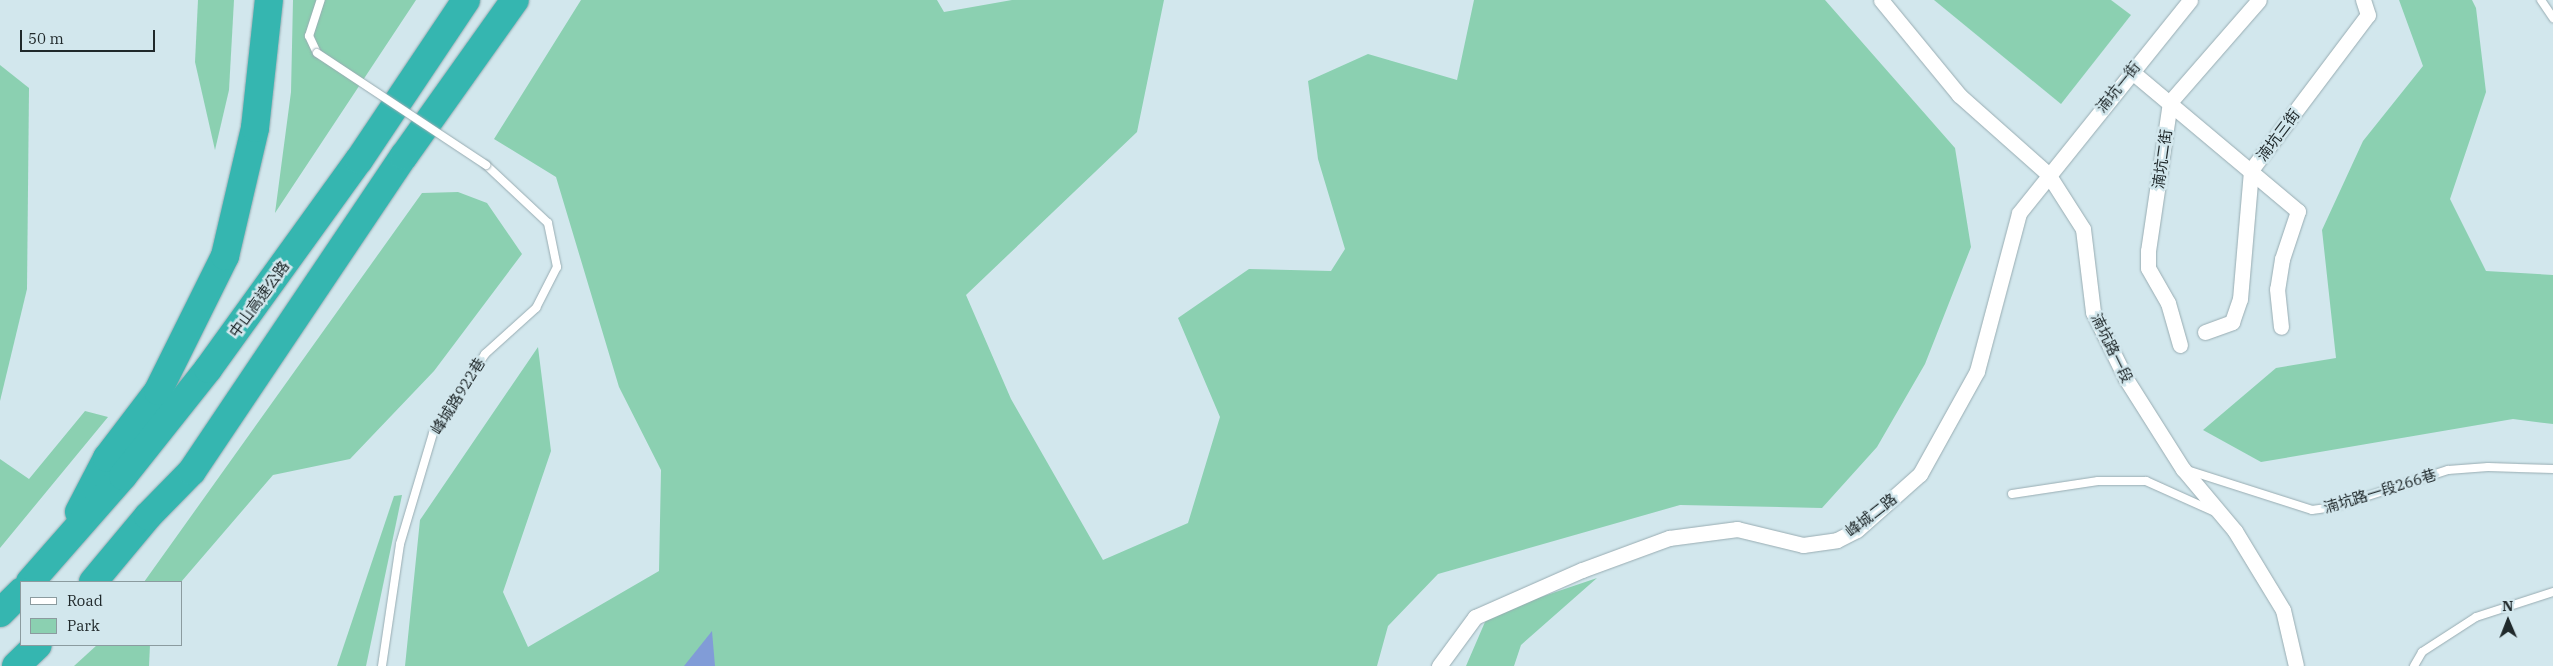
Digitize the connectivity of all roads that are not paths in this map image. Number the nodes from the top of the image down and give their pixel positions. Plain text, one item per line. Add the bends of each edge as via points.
1 (269, 0) edge
2 (321, 0) edge
3 (466, 0) edge
4 (515, 0) edge
5 (1881, 0) edge
6 (2190, 0) edge
7 (2259, 0) edge
8 (2364, 0) edge
9 (2541, 0) edge
10 (2553, 18) edge
11 (2131, 71) junction
12 (2170, 102) junction
13 (2251, 170) junction
14 (2048, 174) junction
15 (2281, 327) dead end
16 (2205, 332) dead end
17 (2180, 345) dead end
18 (2183, 469) junction
19 (2553, 469) edge
20 (2012, 494) dead end
21 (2222, 515) junction
22 (56, 555) junction
23 (31, 581) edge
24 (95, 581) edge
25 (2553, 592) edge
26 (20, 593) edge
27 (0, 613) edge
28 (37, 646) edge
29 (16, 666) edge
30 (382, 666) edge
31 (1439, 666) edge
32 (2296, 666) edge
33 (2414, 666) edge

1 - 22 highway via 255,128 225,256 158,391 107,458
2 - 30 lane, 峰城路922巷, bridge via 309,36 317,53 486,165 548,223 557,267 536,308 484,354 433,433 400,544
3 - 22 highway, 中山高速公路 via 359,160 208,369
4 - 24 highway via 404,156 192,471 148,516
5 - 14 street, 湳坑路一段 via 1959,95
6 - 11 street, 湳坑一街
7 - 12 street
8 - 13 street, 湳坑三街 via 2368,15
9 - 10 lane
11 - 12 street
11 - 14 street, 湳坑一街
12 - 13 street
12 - 17 street, 湳坑二街 via 2148,268 2168,303
13 - 15 street via 2298,211 2282,259 2277,288
13 - 16 street, 湳坑三街 via 2240,299 2232,322
14 - 18 street, 湳坑路一段 via 2083,229 2093,312 2126,378
14 - 31 street, 峰城二路 via 2018,213 1977,371 1920,474 1856,530 1837,540 1803,545 1737,529 1669,538 1582,570 1475,617
18 - 19 lane, 湳坑路一段266巷 via 2312,510 2334,507 2448,470 2488,467
18 - 21 street, 湳坑路一段
20 - 21 lane via 2098,481 2146,480
21 - 32 street, 湳坑路一段 via 2283,610
22 - 23 highway, 中山高速公路
25 - 33 lane via 2476,617 2422,652
26 - 27 highway
28 - 29 highway

